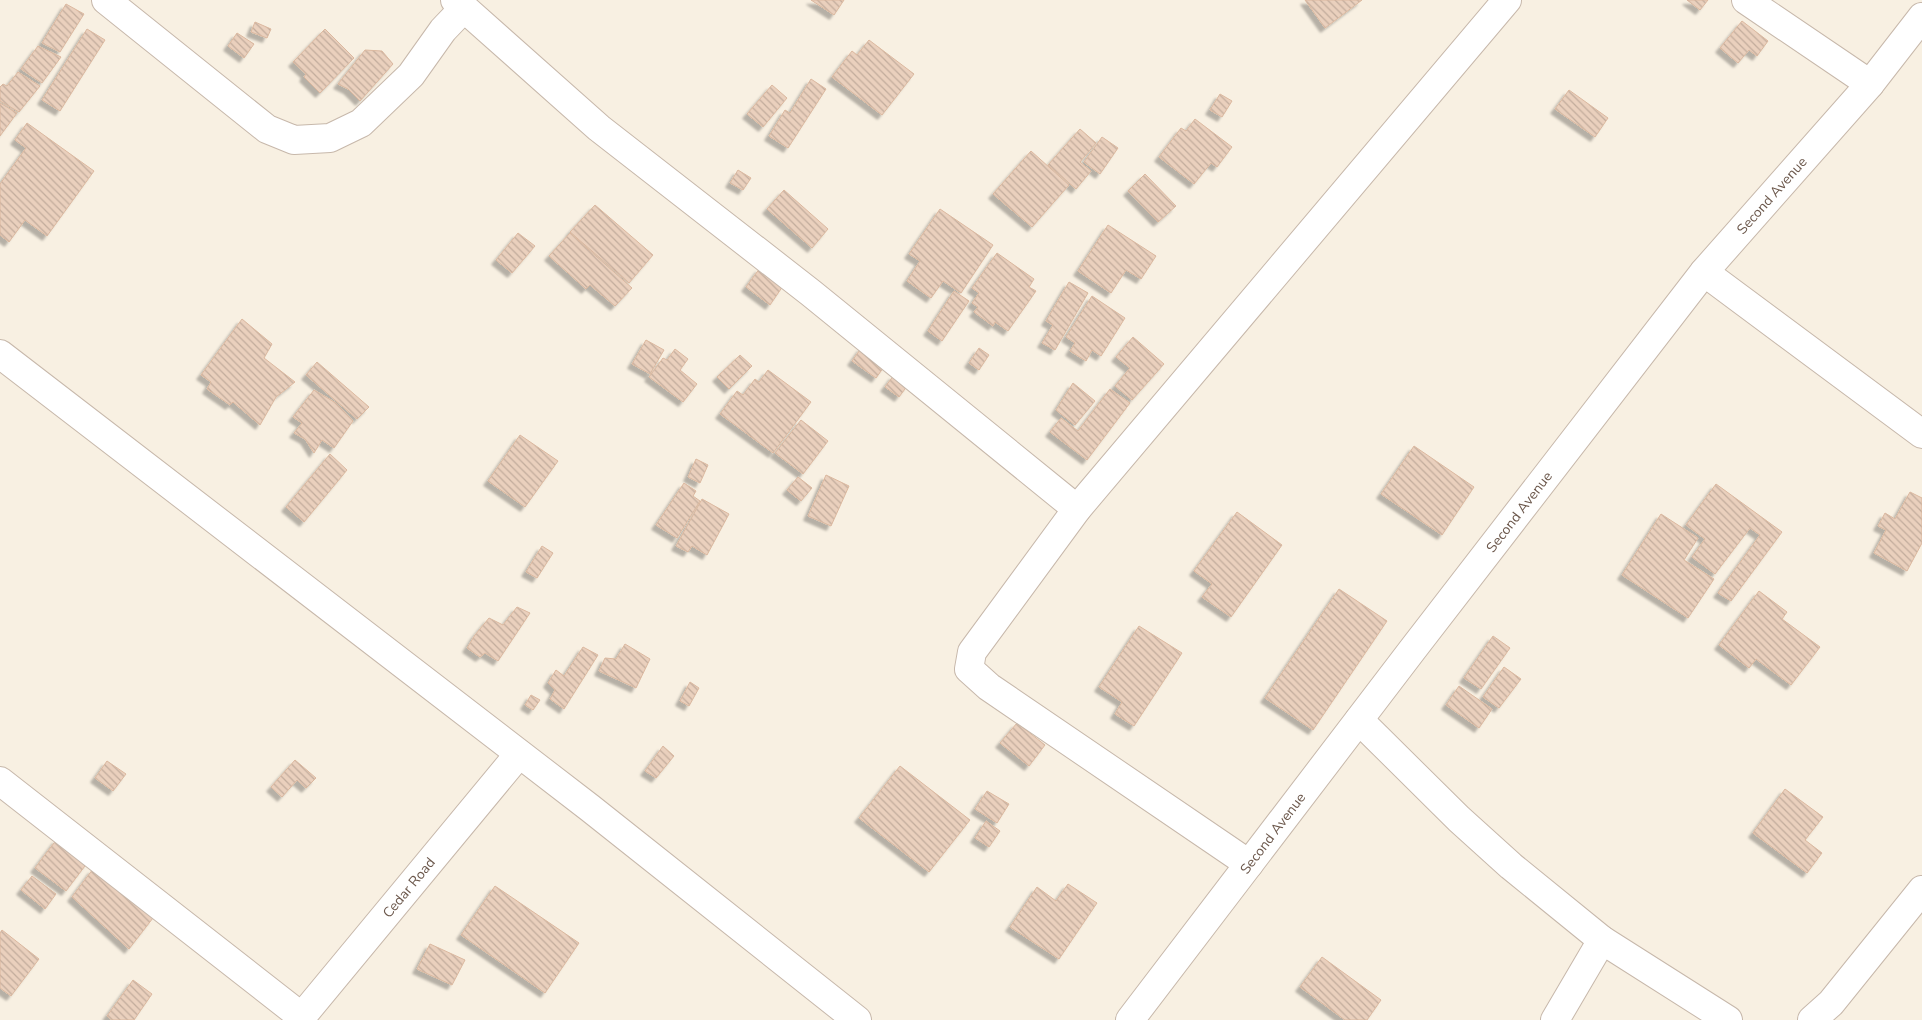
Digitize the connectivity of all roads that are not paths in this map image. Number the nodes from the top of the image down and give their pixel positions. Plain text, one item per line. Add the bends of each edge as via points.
1 (106, 0) edge
2 (1507, 0) edge
3 (1746, 0) edge
4 (459, 4) edge
5 (1922, 16) edge
6 (1870, 84) junction
7 (1704, 272) junction
8 (0, 354) edge
9 (1922, 434) edge
10 (1077, 509) junction
11 (1359, 720) junction
12 (519, 754) junction
13 (0, 781) edge
14 (1249, 864) junction
15 (1922, 890) edge
16 (1602, 940) junction
17 (300, 1018) edge
18 (858, 1020) edge
19 (1130, 1020) edge
20 (1555, 1020) edge
21 (1728, 1020) edge
22 (1812, 1020) edge

1 - 4 street via 267,129 294,140 330,138 361,123 411,76
2 - 10 street
3 - 6 street
4 - 10 street via 599,128 811,293
5 - 6 street, Second Avenue
6 - 7 street, Second Avenue
7 - 9 street
7 - 11 street, Second Avenue
8 - 12 street
10 - 14 street via 972,652 970,669 989,687
11 - 14 street, Second Avenue
11 - 16 street via 1496,853
12 - 17 street, Cedar Road
12 - 18 street
13 - 17 street
14 - 19 street, Second Avenue
15 - 22 street via 1831,1003
16 - 20 street
16 - 21 street

